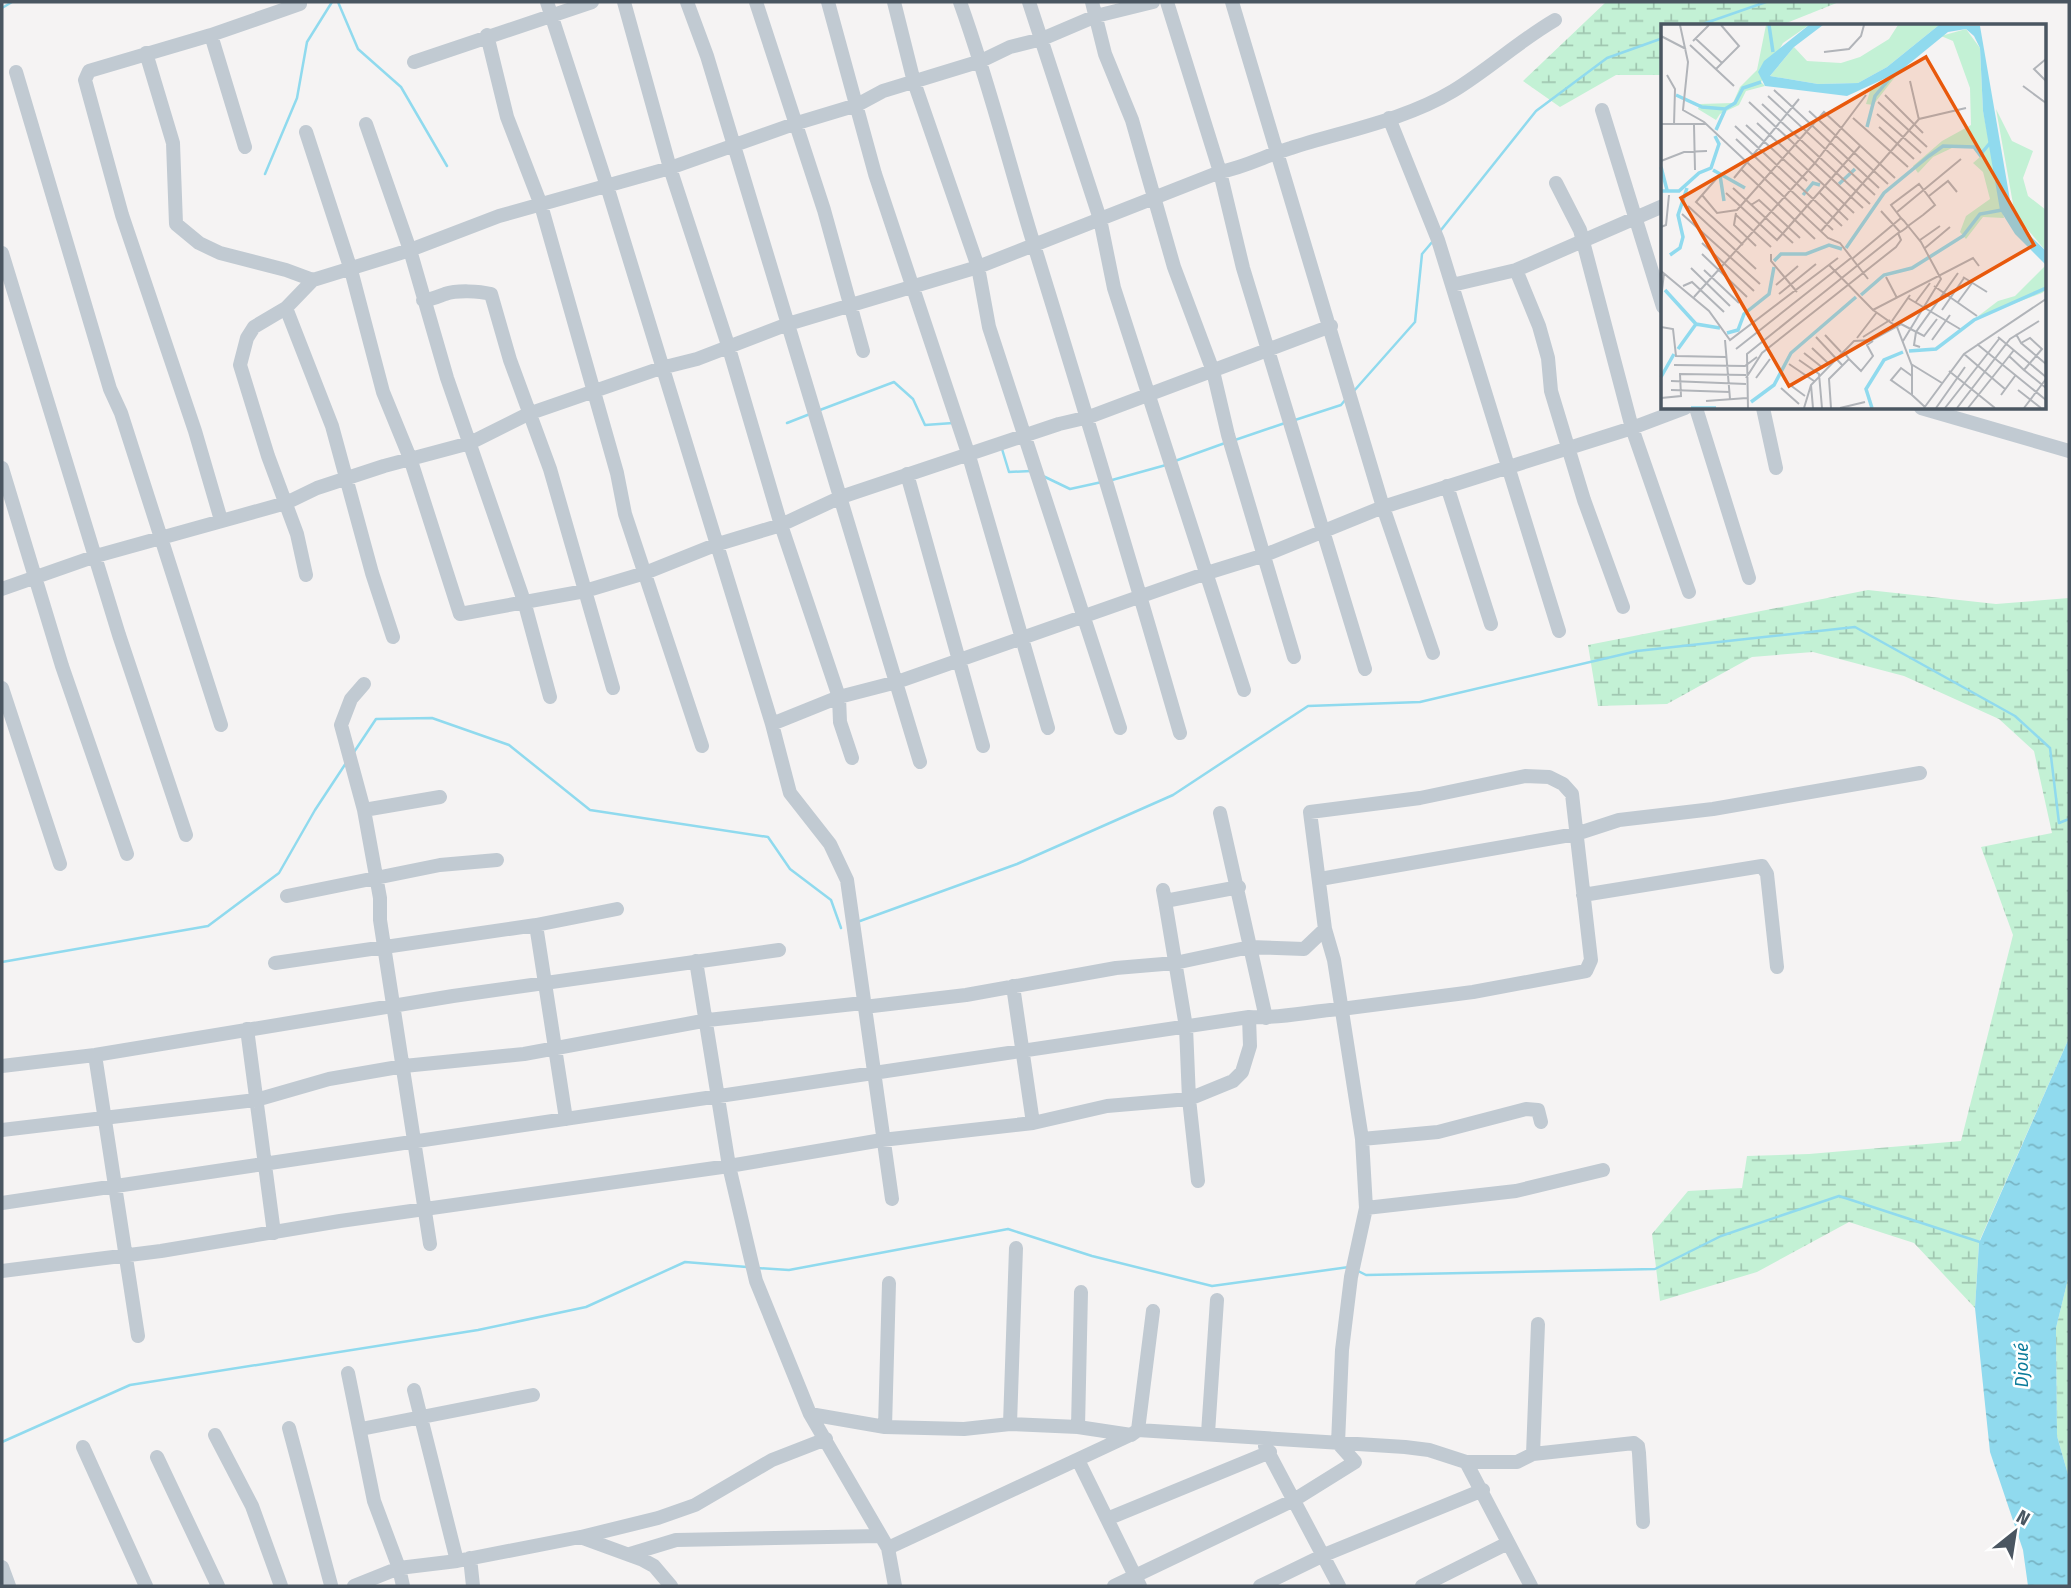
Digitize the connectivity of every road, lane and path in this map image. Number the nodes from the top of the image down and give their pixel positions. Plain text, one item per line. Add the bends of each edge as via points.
1 (592, 2) edge
2 (624, 2) edge
3 (687, 2) edge
4 (756, 2) edge
5 (828, 2) edge
6 (894, 2) edge
7 (960, 2) edge
8 (1029, 2) edge
9 (1153, 2) edge
10 (1167, 2) edge
11 (1232, 2) edge
12 (300, 4) dead end
13 (548, 8) edge
14 (1094, 9) edge
15 (1555, 20) dead end
16 (211, 35) junction
17 (487, 36) junction
18 (1042, 39) junction
19 (146, 53) junction
20 (981, 61) junction
21 (414, 62) dead end
22 (16, 72) dead end
23 (915, 82) junction
24 (857, 105) junction
25 (1602, 110) dead end
26 (1389, 118) junction
27 (366, 124) dead end
28 (794, 124) junction
29 (306, 132) dead end
30 (734, 146) junction
31 (245, 147) dead end
32 (1278, 152) junction
33 (670, 168) junction
34 (1220, 172) junction
35 (1556, 183) dead end
36 (607, 186) junction
37 (1154, 198) junction
38 (541, 205) junction
39 (1661, 207) edge
40 (1636, 215) junction
41 (1100, 219) junction
42 (1582, 242) junction
43 (1034, 243) junction
44 (410, 250) junction
45 (2, 253) edge
46 (978, 267) junction
47 (351, 270) junction
48 (1516, 270) junction
49 (313, 280) junction
50 (1452, 285) junction
51 (913, 288) junction
52 (423, 300) junction
53 (1661, 300) edge
54 (852, 304) junction
55 (286, 308) junction
56 (788, 324) junction
57 (1331, 326) junction
58 (728, 345) junction
59 (863, 351) dead end
60 (1269, 351) junction
61 (661, 368) junction
62 (1213, 372) junction
63 (595, 392) junction
64 (1149, 394) junction
65 (1680, 410) edge
66 (1697, 410) edge
67 (1763, 410) edge
68 (1928, 410) edge
69 (528, 414) junction
70 (1089, 417) junction
71 (1632, 428) junction
72 (1027, 437) junction
73 (470, 443) junction
74 (1569, 449) junction
75 (2069, 451) edge
76 (969, 456) junction
77 (410, 458) junction
78 (2, 468) edge
79 (1509, 468) junction
80 (1776, 468) dead end
81 (907, 474) junction
82 (347, 480) junction
83 (1447, 486) junction
84 (841, 497) junction
85 (286, 503) junction
86 (1383, 507) junction
87 (221, 520) junction
88 (781, 525) junction
89 (1324, 533) junction
90 (162, 537) junction
91 (715, 545) junction
92 (1265, 555) junction
93 (96, 556) junction
94 (645, 573) junction
95 (1207, 573) junction
96 (306, 575) dead end
97 (35, 577) junction
98 (1749, 578) dead end
99 (2, 589) edge
100 (585, 591) junction
101 (1689, 592) dead end
102 (1141, 598) junction
103 (524, 601) junction
104 (1623, 607) dead end
105 (1086, 616) junction
106 (1491, 624) dead end
107 (1559, 631) dead end
108 (393, 637) dead end
109 (1021, 638) junction
110 (1433, 653) dead end
111 (1294, 657) dead end
112 (957, 660) junction
113 (1365, 669) dead end
114 (897, 682) junction
115 (364, 684) dead end
116 (2, 688) edge
117 (613, 688) dead end
118 (1244, 690) dead end
119 (550, 697) dead end
120 (839, 697) junction
121 (772, 724) junction
122 (221, 725) dead end
123 (1120, 727) dead end
124 (1048, 728) dead end
125 (1180, 733) dead end
126 (702, 746) dead end
127 (983, 746) dead end
128 (852, 758) dead end
129 (920, 762) dead end
130 (1920, 773) dead end
131 (440, 797) dead end
132 (364, 810) junction
133 (1220, 813) dead end
134 (1576, 834) junction
135 (186, 835) dead end
136 (127, 854) dead end
137 (497, 860) dead end
138 (60, 864) dead end
139 (377, 876) junction
140 (1320, 879) junction
141 (1239, 887) junction
142 (287, 895) dead end
143 (1583, 895) junction
144 (617, 908) dead end
145 (536, 925) junction
146 (1325, 929) junction
147 (385, 946) junction
148 (1250, 947) junction
149 (779, 950) dead end
150 (696, 961) junction
151 (275, 963) dead end
152 (1175, 963) junction
153 (1777, 967) dead end
154 (548, 984) junction
155 (1013, 986) junction
156 (864, 1005) junction
157 (395, 1006) junction
158 (1341, 1009) junction
159 (1249, 1017) junction
160 (1266, 1018) junction
161 (708, 1020) junction
162 (1186, 1027) junction
163 (247, 1028) junction
164 (555, 1049) junction
165 (1024, 1050) junction
166 (94, 1055) junction
167 (2, 1066) edge
168 (404, 1066) junction
169 (875, 1072) junction
170 (718, 1098) junction
171 (1189, 1099) junction
172 (256, 1100) junction
173 (106, 1119) junction
174 (566, 1119) junction
175 (1541, 1122) dead end
176 (1033, 1123) junction
177 (2, 1130) edge
178 (416, 1139) junction
179 (1362, 1139) junction
180 (882, 1140) junction
181 (266, 1162) junction
182 (729, 1166) junction
183 (1603, 1170) dead end
184 (1198, 1181) dead end
185 (114, 1185) junction
186 (892, 1199) dead end
187 (2, 1203) edge
188 (1366, 1208) junction
189 (425, 1211) junction
190 (274, 1233) junction
191 (430, 1244) dead end
192 (1016, 1248) dead end
193 (124, 1256) junction
194 (2, 1271) edge
195 (889, 1283) dead end
196 (1082, 1292) dead end
197 (1217, 1300) dead end
198 (1153, 1311) dead end
199 (1538, 1324) dead end
200 (138, 1336) dead end
201 (348, 1373) dead end
202 (414, 1390) dead end
203 (533, 1395) dead end
204 (810, 1414) junction
205 (421, 1418) junction
206 (1010, 1424) junction
207 (885, 1427) junction
208 (1077, 1427) junction
209 (289, 1428) dead end
210 (361, 1429) junction
211 (1134, 1433) junction
212 (1208, 1433) junction
213 (215, 1435) dead end
214 (826, 1439) junction
215 (1260, 1439) junction
216 (1338, 1443) junction
217 (83, 1447) dead end
218 (1270, 1452) junction
219 (1533, 1454) junction
220 (157, 1457) dead end
221 (1078, 1460) junction
222 (1466, 1462) junction
223 (1483, 1490) junction
224 (1294, 1500) junction
225 (1107, 1519) junction
226 (1643, 1522) dead end
227 (580, 1537) junction
228 (884, 1542) junction
229 (1508, 1543) junction
230 (630, 1555) junction
231 (1324, 1555) junction
232 (464, 1559) junction
233 (2, 1567) edge
234 (399, 1568) junction
235 (1137, 1581) edge
236 (9, 1586) edge
237 (146, 1586) edge
238 (218, 1586) edge
239 (281, 1586) edge
240 (331, 1586) edge
241 (354, 1586) edge
242 (403, 1586) edge
243 (473, 1586) edge
244 (671, 1586) edge
245 (895, 1586) edge
246 (1114, 1586) edge
247 (1260, 1586) edge
248 (1339, 1586) edge
249 (1422, 1586) edge
250 (1531, 1586) edge

1 - 13 street
2 - 33 street
3 - 30 street
4 - 28 street
5 - 24 street
6 - 23 street
7 - 20 street
8 - 18 street
9 - 14 street
10 - 34 street
11 - 32 street
12 - 16 street
13 - 17 street
13 - 36 street
14 - 18 street
14 - 37 street
15 - 26 street via 1452,92
16 - 19 street
16 - 31 street
17 - 21 street
17 - 38 street via 507,117
18 - 20 street
18 - 41 street
19 - 49 street via 173,143 176,224 220,253
19 - 87 street via 89,71 85,80 122,215
20 - 23 street
20 - 43 street
22 - 90 street via 110,388
23 - 24 street
23 - 46 street
24 - 28 street
24 - 51 street
25 - 40 street
26 - 32 street
26 - 50 street
27 - 44 street
28 - 30 street
28 - 54 street
29 - 47 street
30 - 33 street
30 - 56 street
32 - 34 street
32 - 57 street
33 - 36 street
33 - 58 street
34 - 37 street
34 - 60 street
35 - 42 street
36 - 38 street
36 - 61 street
37 - 41 street
37 - 62 street
38 - 44 street
38 - 63 street
39 - 40 street
40 - 42 street
40 - 53 street
41 - 43 street
41 - 64 street via 1114,288
42 - 48 street
42 - 71 street
43 - 46 street
43 - 70 street
44 - 47 street
44 - 52 street
45 - 93 street
46 - 51 street
46 - 72 street via 989,327
47 - 49 street
47 - 77 street via 383,392
48 - 50 street
48 - 74 street via 1539,326 1551,390
49 - 55 street
50 - 79 street
51 - 54 street
51 - 76 street
52 - 69 street via 448,292 491,294
52 - 73 street
54 - 56 street
54 - 59 street
55 - 82 street via 332,426
55 - 85 street via 254,327 240,365
56 - 58 street
56 - 84 street
57 - 60 street
57 - 86 street
58 - 61 street
58 - 88 street
60 - 62 street
60 - 89 street
61 - 63 street
61 - 91 street
62 - 64 street
62 - 92 street
63 - 69 street
63 - 94 street via 625,514
64 - 70 street
64 - 95 street
65 - 71 street
66 - 98 street
67 - 80 street
68 - 75 street
69 - 73 street
69 - 100 street via 550,469
70 - 72 street
70 - 102 street
71 - 74 street
71 - 101 street
72 - 76 street
72 - 105 street
73 - 77 street
73 - 103 street
74 - 79 street
74 - 104 street
76 - 81 street
76 - 109 street
77 - 82 street
77 - 103 street via 460,614
78 - 97 street
79 - 83 street
79 - 107 street
81 - 84 street
81 - 112 street
82 - 85 street
82 - 108 street
83 - 86 street
83 - 106 street
84 - 88 street
84 - 114 street
85 - 87 street
85 - 96 street
86 - 89 street
86 - 110 street
87 - 90 street
88 - 91 street
88 - 120 street
89 - 92 street
89 - 113 street
90 - 93 street
90 - 122 street
91 - 94 street
91 - 121 street
92 - 95 street
92 - 111 street
93 - 97 street
93 - 135 street
94 - 100 street
94 - 126 street
95 - 102 street
95 - 118 street
97 - 99 street
97 - 136 street
100 - 103 street
100 - 117 street
102 - 105 street
102 - 125 street
103 - 119 street
105 - 109 street
105 - 123 street
109 - 112 street
109 - 124 street
112 - 114 street
112 - 127 street
114 - 120 street
114 - 129 street
115 - 132 street via 351,699 341,725
116 - 138 street
120 - 121 street
120 - 128 street via 840,722
121 - 156 street via 790,793 843,867
130 - 134 street via 1713,809 1619,820
131 - 132 street
132 - 139 street
133 - 141 street
134 - 140 street
134 - 140 street via 1572,794 1549,777 1525,776 1420,798 1310,812
134 - 143 street
137 - 139 street
139 - 142 street
139 - 147 street
140 - 146 street
141 - 148 street
141 - 152 street via 1164,895
143 - 153 street via 1762,866 1767,874
143 - 158 street via 1591,960 1586,971 1474,992
144 - 145 street
145 - 147 street
145 - 154 street
146 - 148 street via 1304,949
146 - 158 street
147 - 151 street
147 - 157 street
148 - 152 street
148 - 160 street
149 - 150 street
150 - 154 street
150 - 161 street
152 - 155 street
152 - 162 street
154 - 157 street
154 - 164 street
155 - 156 street
155 - 165 street
156 - 161 street
156 - 169 street
157 - 163 street
157 - 168 street
158 - 160 street
158 - 179 street
159 - 160 street
159 - 162 street
159 - 171 street via 1250,1046 1242,1072 1233,1081
161 - 164 street
161 - 170 street
162 - 165 street
162 - 171 street
163 - 166 street
163 - 172 street
164 - 168 street
164 - 174 street
165 - 169 street
165 - 176 street
166 - 167 street
166 - 173 street
168 - 172 street via 329,1079
168 - 178 street
169 - 170 street
169 - 180 street
170 - 174 street
170 - 182 street
171 - 176 street via 1107,1106
171 - 184 street
172 - 173 street
172 - 181 street
173 - 177 street
173 - 185 street
174 - 178 street
175 - 179 street via 1538,1110 1525,1109 1437,1132
176 - 180 street
178 - 181 street
178 - 189 street
179 - 188 street
180 - 182 street
180 - 186 street
181 - 185 street
181 - 190 street
182 - 189 street
182 - 204 street via 756,1281
183 - 188 street via 1516,1191
185 - 187 street
185 - 193 street
188 - 216 street via 1351,1277
189 - 190 street
189 - 191 street
190 - 193 street
192 - 206 street
193 - 194 street
193 - 200 street
195 - 207 street
196 - 208 street
197 - 212 street
198 - 211 street
199 - 219 street
201 - 210 street
202 - 205 street
203 - 205 street
204 - 207 street
204 - 214 street
205 - 210 street
205 - 232 street
206 - 207 street via 964,1429
206 - 208 street
208 - 211 street
209 - 240 street
210 - 234 street via 374,1501
211 - 212 street
211 - 221 street
212 - 215 street
213 - 239 street via 256,1516
214 - 227 street via 772,1460 695,1505
214 - 228 street
215 - 216 street
215 - 218 street
216 - 222 street via 1429,1450
216 - 224 street via 1355,1462
217 - 237 street
218 - 224 street
218 - 225 street
219 - 222 street via 1517,1462
219 - 226 street via 1634,1443 1638,1446
220 - 238 street
221 - 225 street
221 - 228 street
222 - 223 street
223 - 229 street
223 - 231 street
224 - 231 street
224 - 235 street
225 - 235 street
227 - 230 street
227 - 232 street
228 - 230 street via 676,1540
228 - 245 street
229 - 249 street
229 - 250 street
230 - 244 street via 654,1566
231 - 247 street
231 - 248 street
232 - 234 street
232 - 243 street
233 - 236 street
234 - 241 street
234 - 242 street
235 - 246 street

